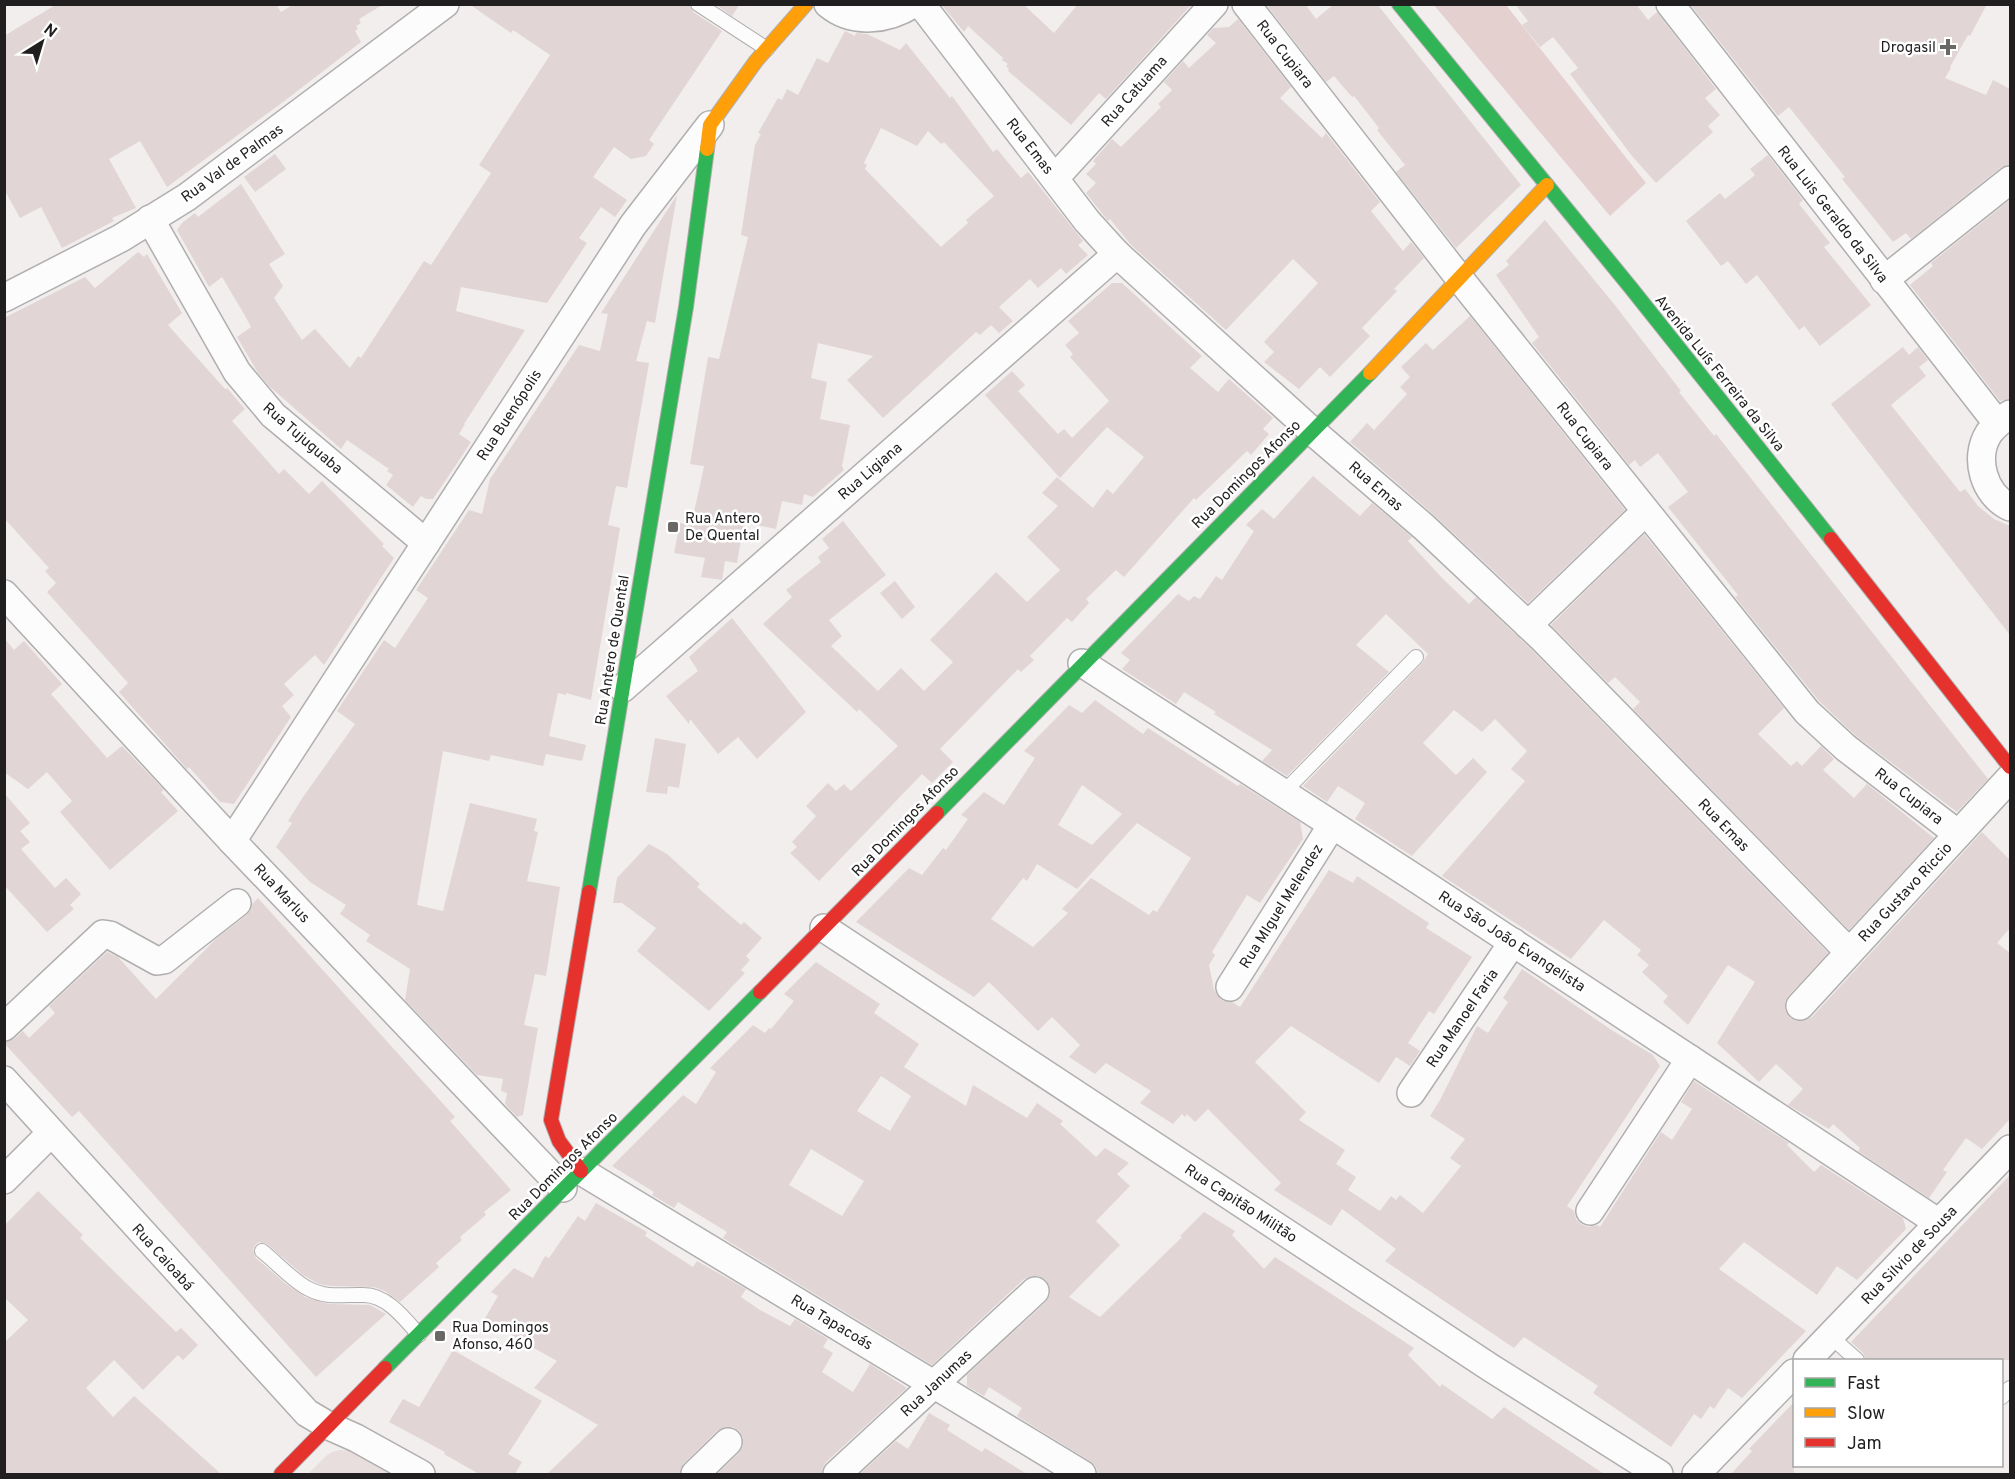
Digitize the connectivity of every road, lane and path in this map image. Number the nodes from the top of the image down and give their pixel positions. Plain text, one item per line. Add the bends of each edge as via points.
1 (445, 4) edge
2 (698, 4) edge
3 (806, 4) edge
4 (828, 4) edge
5 (913, 4) edge
6 (921, 4) edge
7 (1214, 4) edge
8 (1246, 4) edge
9 (1399, 4) edge
10 (1670, 4) edge
11 (767, 49) junction
12 (710, 126) junction
13 (1055, 178) junction
14 (2010, 180) edge
15 (1547, 185) junction
16 (150, 219) junction
17 (1117, 254) junction
18 (1460, 279) junction
19 (1884, 280) junction
20 (4, 298) edge
21 (2004, 418) edge
22 (1312, 431) junction
23 (2010, 507) edge
24 (1645, 512) junction
25 (426, 543) junction
26 (4, 594) edge
27 (1528, 625) junction
28 (1416, 657) dead end
29 (1082, 663) junction
30 (623, 688) junction
31 (2010, 767) edge
32 (2010, 778) edge
33 (1283, 794) junction
34 (1332, 825) junction
35 (1958, 834) junction
36 (232, 841) junction
37 (237, 903) dead end
38 (824, 928) junction
39 (1513, 942) junction
40 (1849, 952) junction
41 (559, 973) dead end
42 (575, 976) junction
43 (1230, 987) dead end
44 (1800, 1005) dead end
45 (4, 1027) edge
46 (1690, 1059) junction
47 (4, 1080) edge
48 (1411, 1093) dead end
49 (51, 1133) junction
50 (2010, 1149) edge
51 (4, 1180) edge
52 (572, 1180) junction
53 (1590, 1211) dead end
54 (1939, 1223) junction
55 (262, 1251) dead end
56 (1035, 1291) dead end
57 (419, 1335) junction
58 (1830, 1336) junction
59 (1807, 1359) edge
60 (1856, 1359) edge
61 (1793, 1374) edge
62 (935, 1384) junction
63 (329, 1426) junction
64 (728, 1442) dead end
65 (281, 1474) edge
66 (421, 1474) edge
67 (695, 1474) edge
68 (837, 1474) edge
69 (1082, 1474) edge
70 (1659, 1474) edge
71 (1696, 1474) edge

1 - 16 street, Rua Val de Palmas via 187,197
2 - 11 lane
3 - 11 street, Rua Buenópolis
4 - 5 street via 854,17 877,18 899,13
6 - 13 street, Rua Emas
7 - 13 street, Rua Catuama
8 - 18 street, Rua Cupiara
9 - 15 street, Avenida Luís Ferreira da Silva
10 - 19 street, Rua Luis Geraldo da Silva
11 - 12 street, Rua Buenópolis
12 - 25 street, Rua Buenópolis via 633,225
12 - 30 street, Rua Antero de Quental via 686,307
13 - 17 street, Rua Emas
14 - 19 street
15 - 18 street, Rua Domingos Afonso
15 - 31 street, Avenida Luís Ferreira da Silva via 1856,568
16 - 20 street, Rua Val de Palmas
16 - 25 street, Rua Tujuguaba via 237,372 273,415
17 - 22 street, Rua Emas
17 - 30 street, Rua Ligiana
18 - 22 street, Rua Domingos Afonso
18 - 24 street, Rua Cupiara
19 - 21 street, Rua Luis Geraldo da Silva
21 - 23 street via 1988,436 1982,466 1993,495
22 - 27 street, Rua Emas via 1425,527
22 - 29 street, Rua Domingos Afonso
24 - 27 street
24 - 35 street, Rua Cupiara via 1807,712 1846,748
25 - 36 street, Rua Buenópolis
26 - 36 street, Rua Marlus
27 - 40 street, Rua Emas
28 - 33 lane
29 - 33 street, Rua São João Evangelista
29 - 38 street, Rua Domingos Afonso
30 - 42 street, Rua Antero de Quental
32 - 35 street, Rua Gustavo Riccio
33 - 34 street, Rua São João Evangelista
34 - 39 street, Rua São João Evangelista
34 - 43 street, Rua MIguel Melendez
35 - 40 street, Rua Gustavo Riccio
36 - 52 street, Rua Marlus
37 - 45 street via 164,960 157,961 103,934
38 - 52 street, Rua Domingos Afonso
38 - 70 street, Rua Capitão Militão via 1491,1368
39 - 46 street, Rua São João Evangelista
39 - 48 street, Rua Manoel Faria
40 - 44 street, Rua Gustavo Riccio
41 - 42 lane
42 - 52 street, Rua Antero de Quental via 551,1120
46 - 53 street
46 - 54 street, Rua São João Evangelista
47 - 49 street, Rua Caioabá
49 - 51 street
49 - 63 street, Rua Caioabá via 289,1395 307,1413
50 - 54 street, Rua Silvio de Sousa
52 - 57 street, Rua Domingos Afonso
52 - 62 street, Rua Tapacoás
54 - 58 street, Rua Silvio de Sousa
55 - 57 lane via 308,1289 333,1297 366,1294 389,1304
56 - 62 street, Rua Janumas
57 - 63 street, Rua Domingos Afonso
58 - 59 street, Rua Silvio de Sousa
58 - 60 lane
61 - 71 street
62 - 68 street, Rua Janumas
62 - 69 street, Rua Tapacoás
63 - 65 street, Rua Domingos Afonso
63 - 66 street, Rua Caioabá
64 - 67 street

